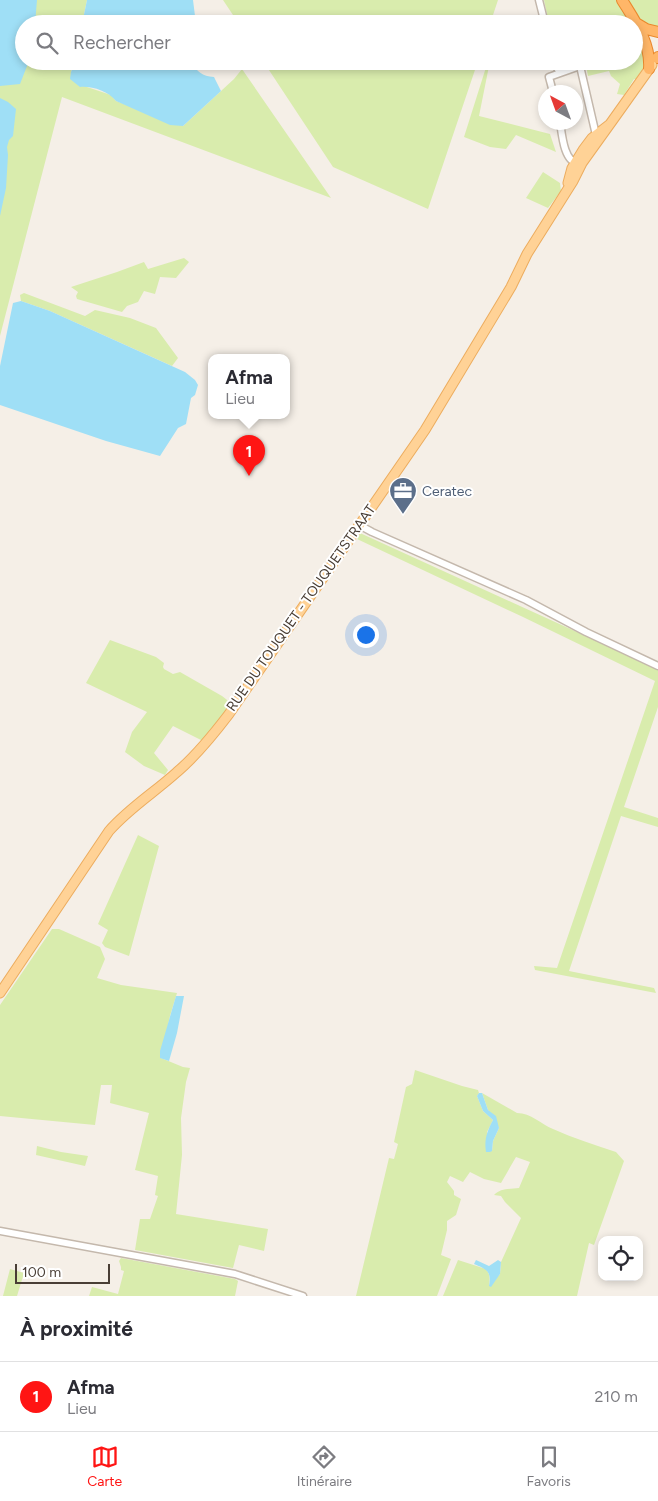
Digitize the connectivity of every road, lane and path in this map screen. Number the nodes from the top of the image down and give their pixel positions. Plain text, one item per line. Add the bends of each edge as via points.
1 (540, 0) edge
2 (622, 0) edge
3 (543, 15) edge
4 (632, 15) edge
5 (643, 28) edge
6 (658, 32) edge
7 (643, 39) edge
8 (658, 57) edge
9 (649, 69) junction
10 (558, 70) edge
11 (569, 70) edge
12 (581, 70) edge
13 (560, 73) junction
14 (551, 85) edge
15 (609, 126) junction
16 (562, 130) edge
17 (596, 135) junction
18 (578, 163) junction
19 (359, 524) junction
20 (658, 666) edge
21 (0, 994) edge
22 (0, 1231) edge
23 (302, 1296) edge

1 - 3 street
2 - 4 highway
5 - 6 highway
7 - 9 highway
8 - 9 main road, RUE DU TOUQUET - TOUQUETSTRAAT
9 - 15 main road, RUE DU TOUQUET - TOUQUETSTRAAT
10 - 13 street
11 - 13 street
12 - 17 street
13 - 14 street via 549,77
15 - 17 main road, RUE DU TOUQUET - TOUQUETSTRAAT
15 - 18 main road, RUE DU TOUQUET - TOUQUETSTRAAT
16 - 18 street via 568,157
17 - 18 main road, RUE DU TOUQUET - TOUQUETSTRAAT via 585,147
18 - 19 main road, RUE DU TOUQUET - TOUQUETSTRAAT via 565,194 438,410
19 - 20 street via 526,600
19 - 21 main road, RUE DU TOUQUET - TOUQUETSTRAAT via 217,730 181,769 110,831
22 - 23 street via 235,1274

